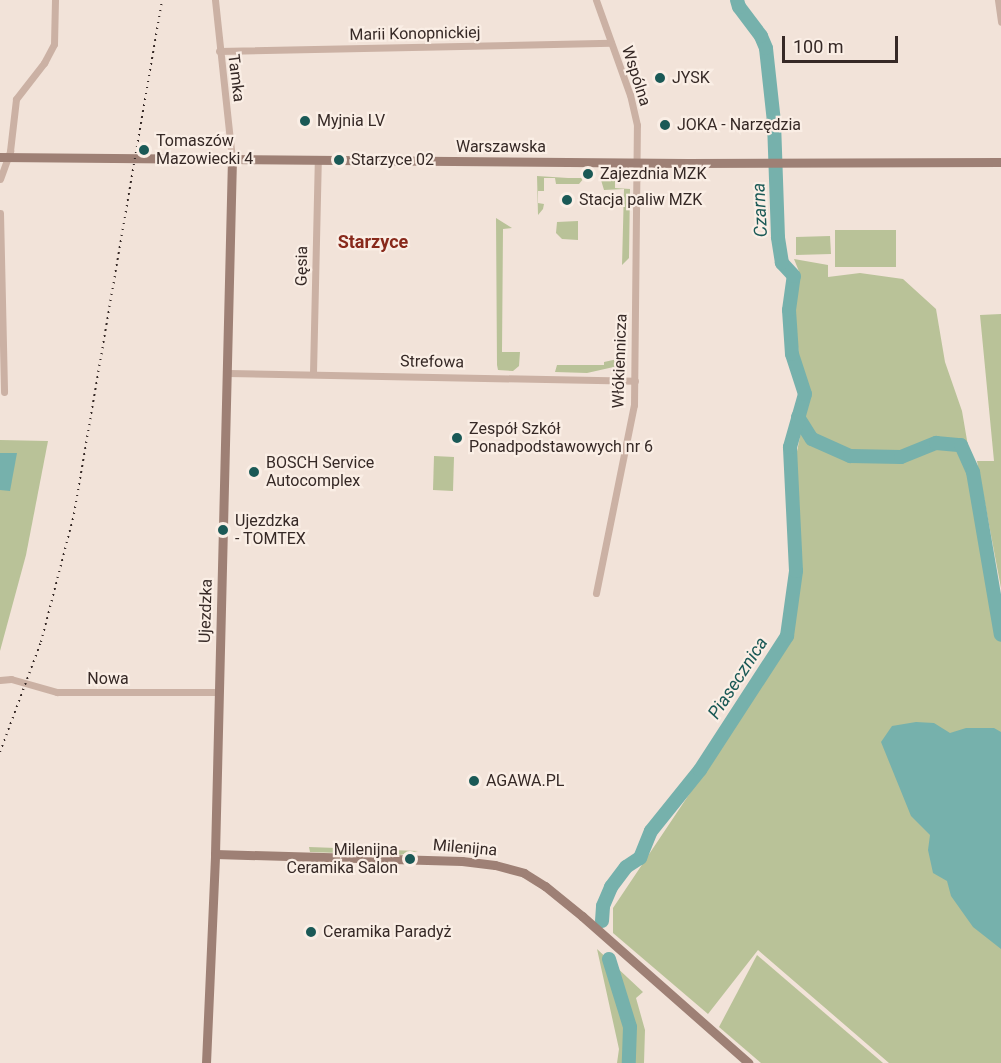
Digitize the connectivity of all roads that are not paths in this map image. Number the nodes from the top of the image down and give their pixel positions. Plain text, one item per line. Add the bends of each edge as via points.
1 (55, 0) edge
2 (215, 0) edge
3 (596, 0) edge
4 (998, 0) edge
5 (1001, 22) edge
6 (611, 44) junction
7 (219, 51) junction
8 (4, 157) edge
9 (318, 159) junction
10 (232, 160) junction
11 (637, 162) junction
12 (1001, 162) edge
13 (0, 179) edge
14 (0, 213) edge
15 (228, 373) junction
16 (313, 373) junction
17 (635, 381) junction
18 (4, 392) dead end
19 (596, 593) dead end
20 (0, 680) edge
21 (219, 692) junction
22 (215, 854) junction
23 (206, 1063) edge
24 (749, 1063) edge

1 - 8 street via 54,44 16,99
2 - 7 street, Tamka
3 - 6 street, Wspólna
4 - 5 street
6 - 7 street, Marii Konopnickiej
6 - 11 street, Wspólna via 635,114
7 - 10 street, Tamka
8 - 10 main road, Warszawska
8 - 13 street
9 - 10 main road, Warszawska
9 - 11 main road, Warszawska
9 - 16 street, Gęsia
10 - 15 main road, Ujezdzka
11 - 12 main road, Warszawska
11 - 17 street, Włókiennicza
14 - 18 street
15 - 16 street, Strefowa
15 - 21 main road, Ujezdzka
16 - 17 street, Strefowa
17 - 19 street, Włókiennicza via 634,405
20 - 21 street, Nowa via 11,679 57,692
21 - 22 main road, Ujezdzka
22 - 23 main road, Ujezdzka
22 - 24 main road, Milenijna via 462,861 524,873 582,916

